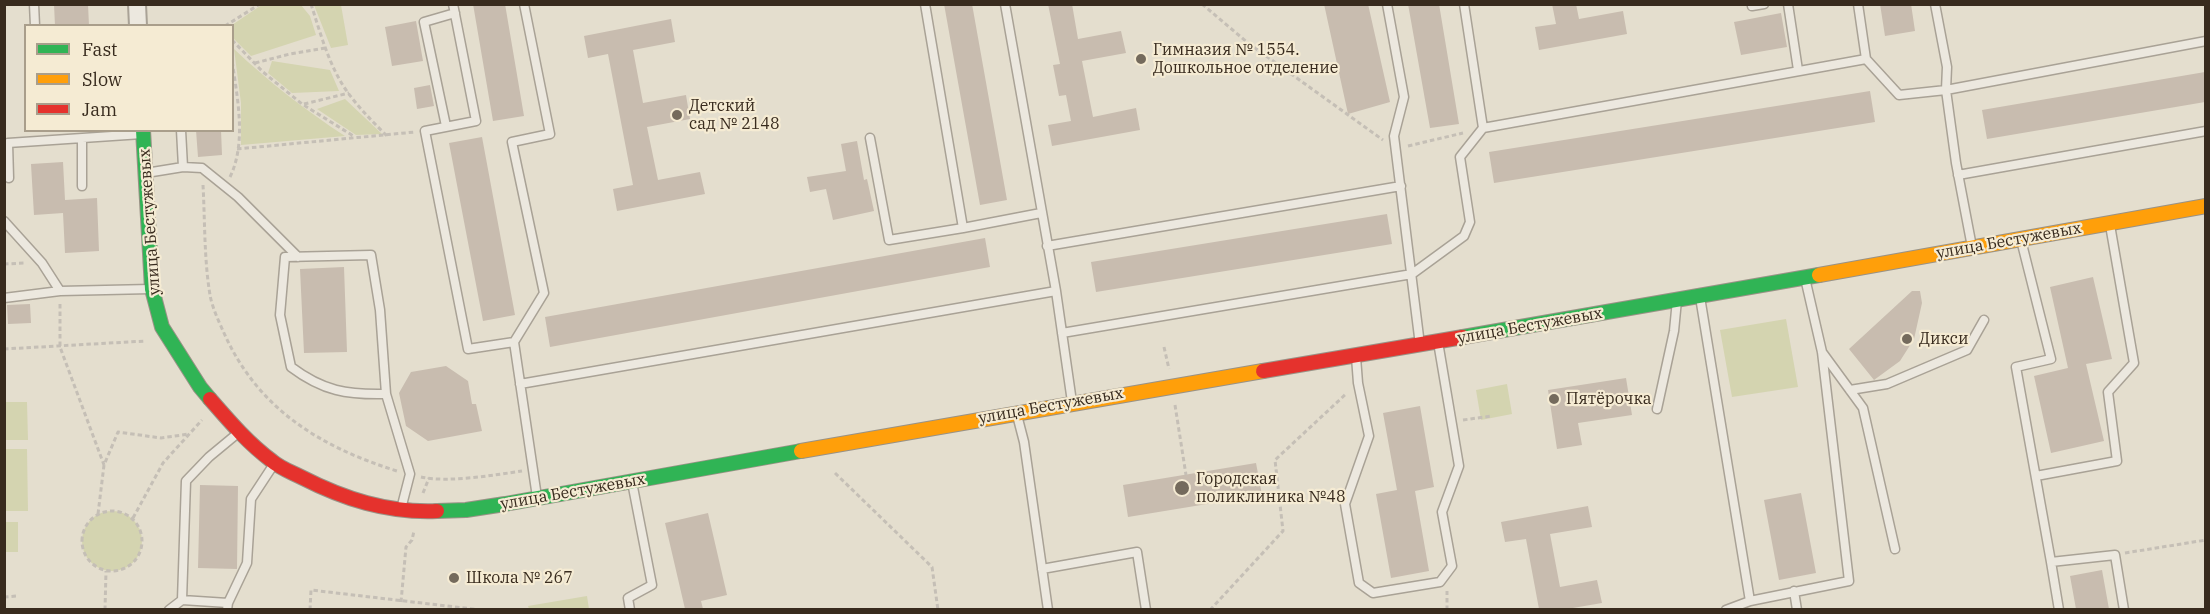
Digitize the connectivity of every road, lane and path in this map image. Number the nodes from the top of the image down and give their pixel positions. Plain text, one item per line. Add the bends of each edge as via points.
1 (34, 4) edge
2 (137, 4) edge
3 (260, 4) edge
4 (311, 4) edge
5 (524, 4) edge
6 (925, 4) edge
7 (1005, 4) edge
8 (1203, 4) edge
9 (1387, 4) edge
10 (1464, 4) edge
11 (1764, 4) edge
12 (1788, 4) edge
13 (1857, 4) edge
14 (1935, 4) edge
15 (1752, 6) dead end
16 (454, 9) edge
17 (35, 24) edge
18 (138, 24) edge
19 (228, 24) edge
20 (2205, 41) edge
21 (234, 42) edge
22 (326, 48) junction
23 (1866, 58) junction
24 (255, 63) junction
25 (1798, 70) junction
26 (234, 74) edge
27 (1946, 90) junction
28 (349, 93) junction
29 (302, 104) junction
30 (446, 126) junction
31 (1483, 128) junction
32 (2205, 130) edge
33 (425, 131) junction
34 (143, 132) edge
35 (181, 132) edge
36 (387, 136) junction
37 (356, 138) junction
38 (870, 138) dead end
39 (82, 139) junction
40 (237, 149) junction
41 (1396, 149) junction
42 (183, 167) junction
43 (202, 168) junction
44 (145, 173) junction
45 (1958, 175) junction
46 (9, 178) dead end
47 (82, 186) dead end
48 (225, 186) junction
49 (1401, 186) junction
50 (2205, 206) edge
51 (1041, 213) junction
52 (4, 221) edge
53 (2110, 224) junction
54 (963, 228) junction
55 (2021, 238) junction
56 (1047, 246) junction
57 (1972, 248) junction
58 (298, 257) junction
59 (42, 263) junction
60 (4, 264) edge
61 (1412, 274) junction
62 (1805, 278) junction
63 (152, 289) junction
64 (60, 291) junction
65 (1056, 291) junction
66 (1700, 296) junction
67 (4, 298) edge
68 (1677, 300) junction
69 (1983, 320) dead end
70 (1062, 333) junction
71 (146, 341) dead end
72 (514, 342) junction
73 (1438, 342) junction
74 (1420, 345) junction
75 (60, 347) junction
76 (1164, 347) dead end
77 (4, 349) edge
78 (1822, 352) junction
79 (1356, 356) junction
80 (1169, 370) dead end
81 (1359, 383) junction
82 (520, 384) junction
83 (1850, 390) junction
84 (387, 394) junction
85 (1072, 402) junction
86 (1174, 404) dead end
87 (1657, 409) dead end
88 (1017, 412) junction
89 (1492, 416) dead end
90 (202, 420) dead end
91 (1452, 422) junction
92 (239, 433) junction
93 (189, 434) junction
94 (274, 463) junction
95 (104, 465) junction
96 (532, 470) junction
97 (835, 473) dead end
98 (410, 474) junction
99 (1186, 475) dead end
100 (2036, 477) junction
101 (429, 478) junction
102 (632, 482) junction
103 (422, 496) dead end
104 (537, 498) junction
105 (401, 509) junction
106 (98, 515) junction
107 (133, 518) junction
108 (417, 524) dead end
109 (2205, 540) edge
110 (1895, 549) dead end
111 (2115, 555) junction
112 (2051, 562) junction
113 (1042, 569) junction
114 (106, 571) junction
115 (1440, 582) junction
116 (1794, 591) junction
117 (17, 596) dead end
118 (4, 597) edge
119 (183, 600) junction
120 (1750, 601) junction
121 (401, 602) junction
122 (228, 606) edge
123 (105, 609) edge
124 (169, 609) edge
125 (309, 609) edge
126 (481, 609) edge
127 (630, 609) edge
128 (938, 609) edge
129 (1048, 609) edge
130 (1146, 609) edge
131 (1210, 609) edge
132 (1446, 609) edge
133 (1726, 609) edge
134 (1797, 609) edge
135 (2059, 609) edge
136 (2124, 609) edge

1 - 17 lane
2 - 18 street
3 - 19 path
4 - 22 path
5 - 72 lane via 550,134 512,142 544,293
6 - 54 lane
7 - 51 lane
8 - 41 path via 1248,43
9 - 41 lane via 1404,97 1394,135
10 - 31 lane
11 - 15 lane
12 - 25 lane
13 - 23 lane
14 - 27 lane via 1947,67
16 - 30 lane via 424,22
16 - 30 lane via 476,121
20 - 27 lane
21 - 24 path
22 - 24 path
22 - 28 path
23 - 25 lane
23 - 27 lane via 1899,95
24 - 29 path
25 - 31 lane
26 - 40 path via 239,110
27 - 45 lane
28 - 29 path
28 - 36 path
29 - 37 path
30 - 33 lane
31 - 41 path
31 - 61 lane via 1460,157 1470,222 1464,236
32 - 45 lane
33 - 36 path
33 - 72 lane via 468,349
34 - 39 lane
34 - 44 street, улица Бестужевых
35 - 42 lane
36 - 37 path
37 - 40 path
38 - 54 lane via 889,240
39 - 46 lane via 8,142
39 - 47 lane
40 - 48 path
41 - 49 lane
42 - 43 lane
42 - 44 lane
43 - 48 lane
43 - 98 path via 210,297 236,360 270,401 303,429 348,453
44 - 63 street, улица Бестужевых
45 - 57 lane
48 - 58 lane
49 - 56 lane
49 - 61 lane
50 - 53 street, улица Бестужевых
51 - 54 lane
51 - 56 lane
52 - 59 lane
53 - 55 street, улица Бестужевых
53 - 100 lane via 2134,363 2108,392 2117,461
55 - 57 street, улица Бестужевых
55 - 100 lane via 2051,358 2016,367
56 - 65 lane
57 - 62 street, улица Бестужевых
58 - 84 lane via 371,255
58 - 84 lane via 285,257 280,315 291,367 326,387 357,395
59 - 60 path
59 - 64 lane
61 - 70 lane
61 - 74 lane
62 - 66 street, улица Бестужевых
62 - 78 lane
63 - 64 lane
63 - 92 street, улица Бестужевых via 162,327 200,387
64 - 67 lane
64 - 75 path
65 - 70 lane
65 - 82 lane
66 - 68 street, улица Бестужевых
66 - 120 lane
68 - 73 street, улица Бестужевых
68 - 87 lane
69 - 83 lane via 1967,350 1887,384
70 - 85 lane
71 - 75 path
72 - 82 lane
73 - 74 street, улица Бестужевых
73 - 91 lane
74 - 79 street, улица Бестужевых
75 - 77 path
75 - 95 path
76 - 80 path
78 - 83 lane
78 - 116 lane via 1849,581
79 - 81 lane
79 - 85 street, улица Бестужевых
81 - 115 lane via 1369,436 1345,504 1359,584 1373,593
81 - 131 path via 1275,460 1283,531
82 - 96 lane
83 - 110 lane via 1863,408
84 - 98 lane
85 - 88 street, улица Бестужевых
86 - 99 path
88 - 102 street, улица Бестужевых
88 - 113 lane
89 - 91 path
90 - 93 path
91 - 115 lane via 1459,466 1442,512 1452,566
92 - 94 street, улица Бестужевых
92 - 119 lane via 186,482
93 - 95 path via 161,438 117,432
93 - 107 path via 163,463
94 - 105 street, улица Бестужевых via 354,501
94 - 122 lane via 252,499 247,563
95 - 106 path
96 - 101 path
96 - 104 lane
97 - 128 path via 932,567
98 - 101 path
98 - 105 lane
100 - 112 lane
101 - 103 path
102 - 104 street, улица Бестужевых
102 - 127 lane via 652,585 628,598
104 - 105 street, улица Бестужевых via 466,510
106 - 107 path via 119,511
106 - 114 path via 82,534 83,550 92,564
107 - 114 path via 141,532 142,547 135,561 122,570
108 - 121 path via 406,548
109 - 111 path
111 - 112 lane
111 - 136 lane
112 - 135 lane
113 - 129 lane
113 - 130 lane via 1137,552
114 - 123 path
115 - 132 path via 1447,591
116 - 120 lane
116 - 134 lane
117 - 118 path
119 - 122 lane
119 - 124 lane
120 - 133 lane
121 - 125 path via 311,590
121 - 126 path

